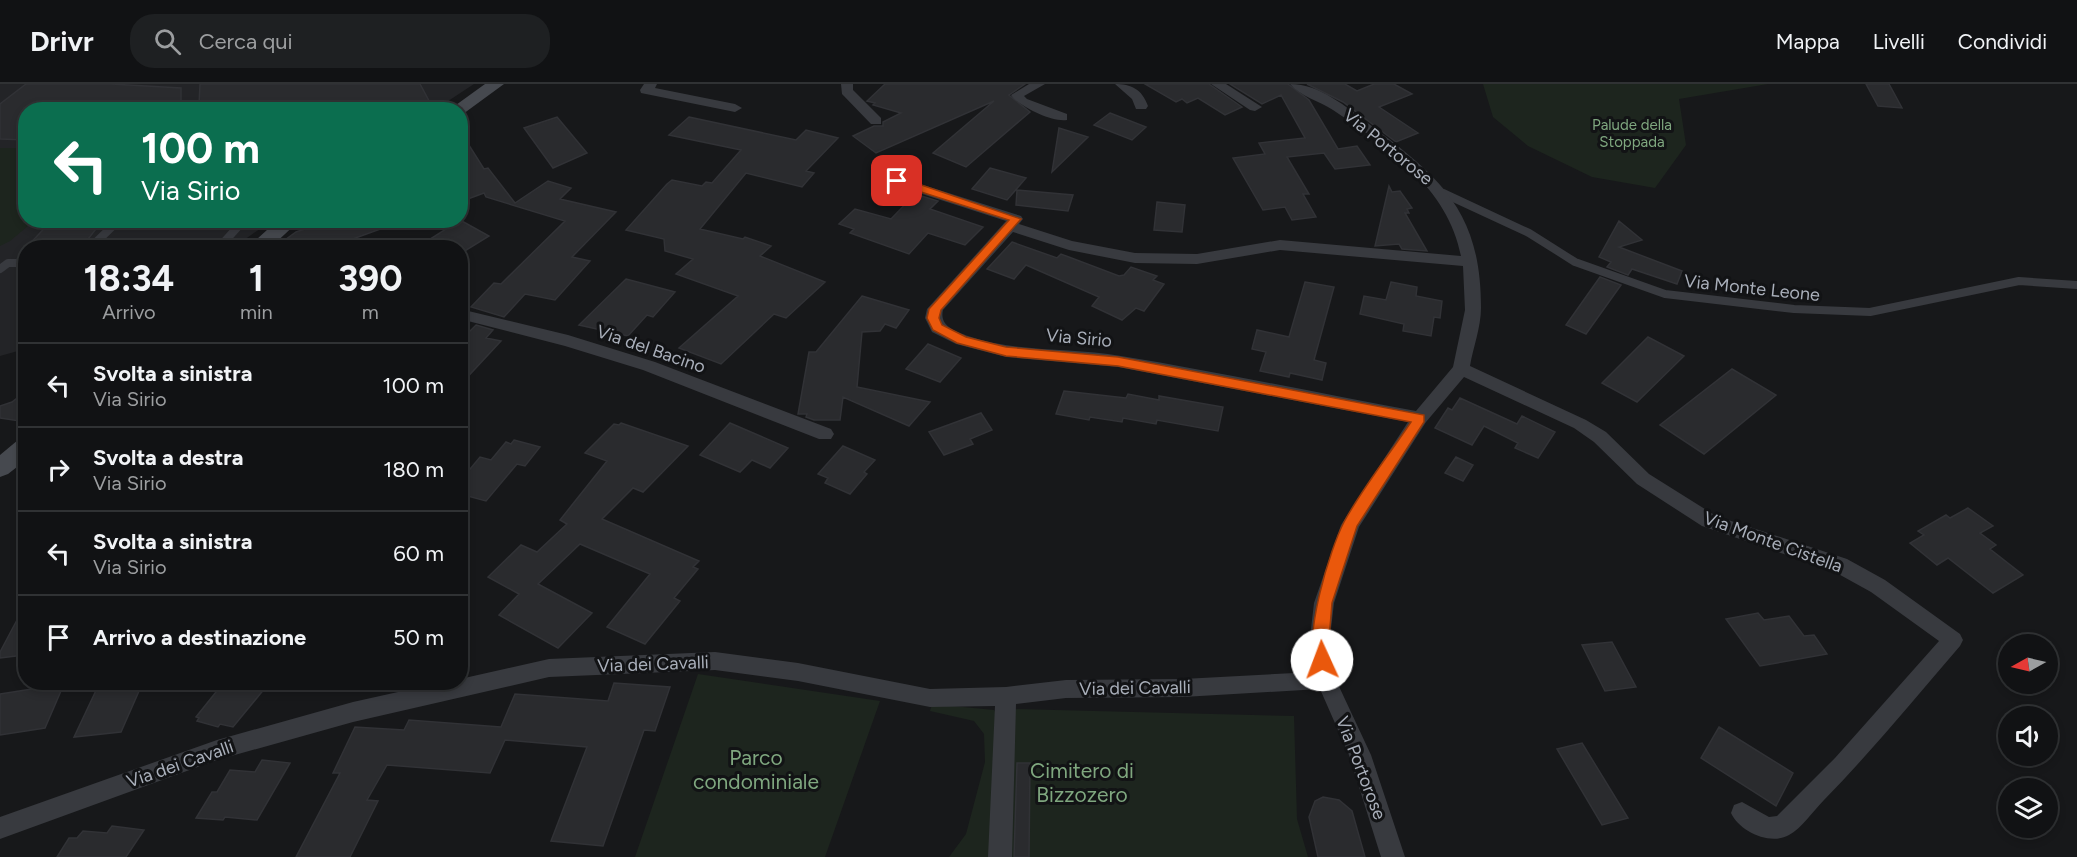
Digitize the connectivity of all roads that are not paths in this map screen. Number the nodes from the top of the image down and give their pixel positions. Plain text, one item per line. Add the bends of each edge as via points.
1 (496, 84) edge
2 (651, 84) edge
3 (847, 84) edge
4 (1039, 84) edge
5 (1121, 84) edge
6 (1217, 84) edge
7 (1296, 84) edge
8 (468, 103) edge
9 (1141, 106) dead end
10 (1255, 107) dead end
11 (735, 108) dead end
12 (1062, 117) dead end
13 (876, 121) dead end
14 (893, 180) dead end
15 (1443, 193) junction
16 (1010, 226) junction
17 (111, 228) edge
18 (237, 228) edge
19 (282, 228) edge
20 (98, 240) edge
21 (226, 240) edge
22 (268, 240) edge
23 (1470, 262) junction
24 (18, 263) edge
25 (0, 269) edge
26 (2077, 285) edge
27 (468, 316) edge
28 (1461, 369) junction
29 (1419, 418) junction
30 (825, 434) dead end
31 (18, 453) edge
32 (0, 468) edge
33 (1326, 680) junction
34 (468, 686) edge
35 (451, 690) edge
36 (1006, 696) junction
37 (1742, 813) dead end
38 (0, 828) edge
39 (1000, 857) edge
40 (1393, 857) edge

1 - 8 main road
2 - 11 street via 645,90
3 - 13 street via 847,91
4 - 12 street via 1017,95 1022,102
5 - 9 street via 1138,97
6 - 10 street
7 - 15 street, Via Portorose via 1336,106 1415,165
14 - 16 street via 1016,219
15 - 23 street, Via Portorose via 1464,232
15 - 26 lane, Via Monte Leone via 1529,233 1575,262 1665,294 1794,309 1870,312 2019,281
16 - 23 street via 1069,245 1135,258 1197,259 1281,245
16 - 29 street, Via Sirio via 935,309 933,318 938,328 962,340 1006,351 1118,361
17 - 20 lane
18 - 21 lane
19 - 22 main road
23 - 28 street, Via Portorose via 1473,310
24 - 25 lane via 8,263
27 - 30 street, Via del Bacino via 649,366
28 - 29 street, Via Portorose
28 - 37 street, Via Monte Cistella via 1580,424 1600,437 1643,479 1709,521 1840,565 1878,586 1953,640 1843,765 1782,827 1766,828
29 - 33 street, Via Portorose via 1350,525 1324,603 1319,646
31 - 32 main road
33 - 36 street, Via dei Cavalli via 1183,688 1066,689
33 - 40 street, Via Portorose via 1360,755
34 - 36 street, Via dei Cavalli via 549,668 715,661 798,672 930,698
35 - 38 street, Via dei Cavalli via 353,712 217,750
36 - 39 street

